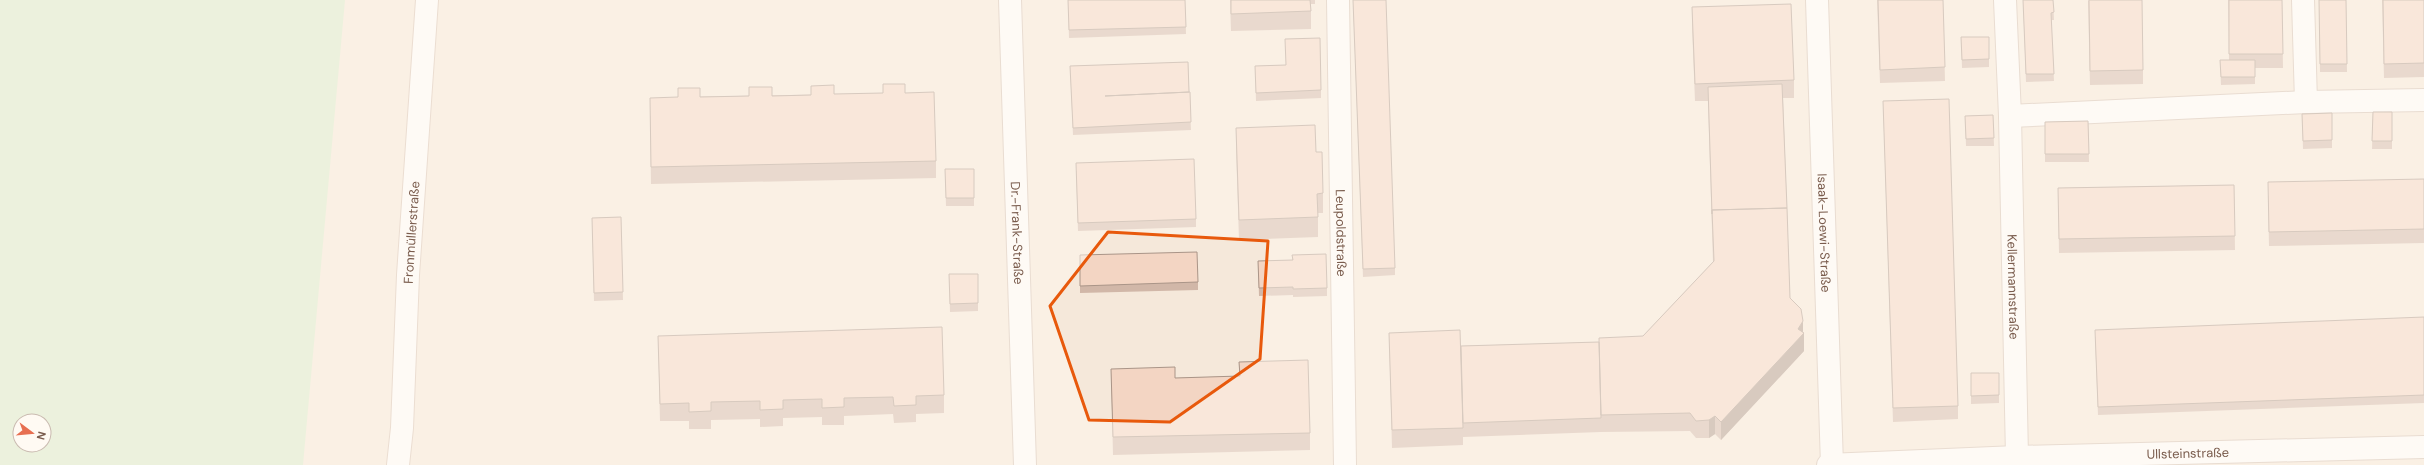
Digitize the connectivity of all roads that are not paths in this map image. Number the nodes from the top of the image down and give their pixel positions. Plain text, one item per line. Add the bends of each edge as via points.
1 (427, 0) edge
2 (1010, 0) edge
3 (1338, 0) edge
4 (1817, 0) edge
5 (2005, 0) edge
6 (2302, 0) edge
7 (2424, 100) edge
8 (2306, 102) junction
9 (2010, 116) junction
10 (2424, 447) edge
11 (2017, 457) junction
12 (1914, 464) edge
13 (398, 465) edge
14 (1025, 465) edge
15 (1345, 465) edge
16 (1828, 465) edge
17 (1832, 465) edge

1 - 13 street, Fronmüllerstraße
2 - 14 street, Dr.-Frank-Straße
3 - 15 street, Leupoldstraße
4 - 17 street, Isaak-Loewi-Straße
5 - 9 street, Kellermannstraße
6 - 8 street
7 - 8 street
8 - 9 street
9 - 11 street, Kellermannstraße
10 - 11 street, Ullsteinstraße
11 - 12 street, Ullsteinstraße
12 - 17 street, Ullsteinstraße
16 - 17 street, Ullsteinstraße

